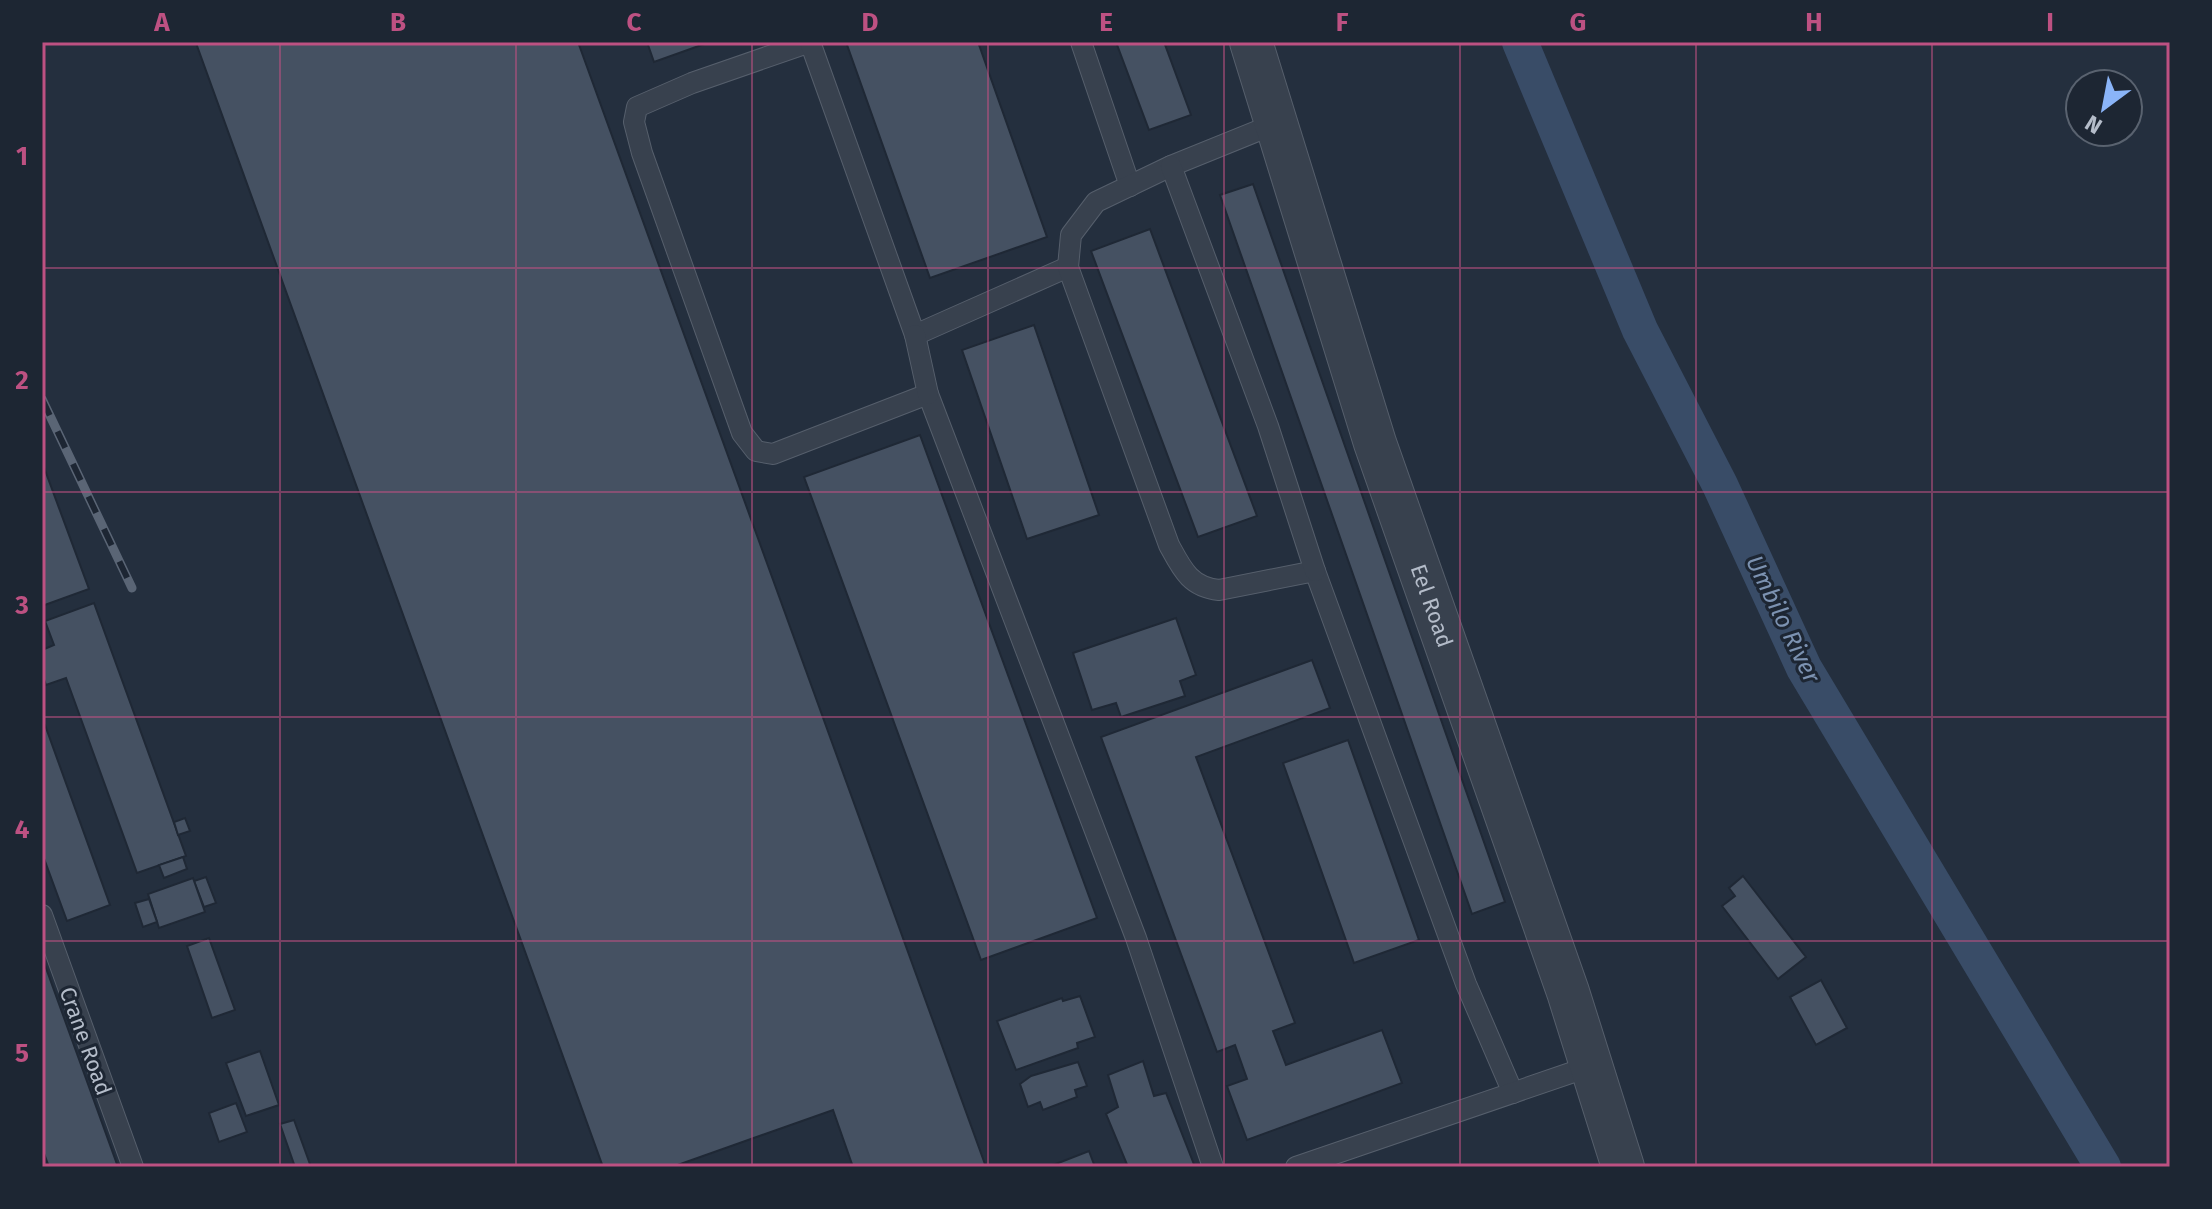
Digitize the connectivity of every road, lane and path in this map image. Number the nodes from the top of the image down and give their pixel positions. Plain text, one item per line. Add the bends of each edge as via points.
1 (810, 42) edge
2 (1081, 42) edge
3 (1251, 42) edge
4 (1277, 123) junction
5 (1171, 166) junction
6 (1130, 186) junction
7 (1068, 267) junction
8 (915, 335) junction
9 (928, 394) junction
10 (1315, 571) junction
11 (42, 915) edge
12 (1591, 1066) junction
13 (1513, 1093) junction
14 (133, 1167) edge
15 (1213, 1167) edge
16 (1296, 1167) edge
17 (1623, 1167) edge

1 - 8 lane
1 - 9 lane via 637,107 634,122 642,153 742,433 756,451 773,454
2 - 6 lane
3 - 4 street, Eel Road
4 - 5 lane
4 - 12 street, Eel Road via 1375,443
5 - 6 lane
5 - 10 lane via 1268,426
6 - 7 lane via 1085,212 1068,245
7 - 8 lane
7 - 10 lane via 1169,545 1191,581 1219,590
8 - 9 lane
9 - 15 lane via 1136,938
10 - 13 lane via 1466,984
11 - 14 lane, Crane Road
12 - 13 lane
12 - 17 street, Eel Road
13 - 16 lane

